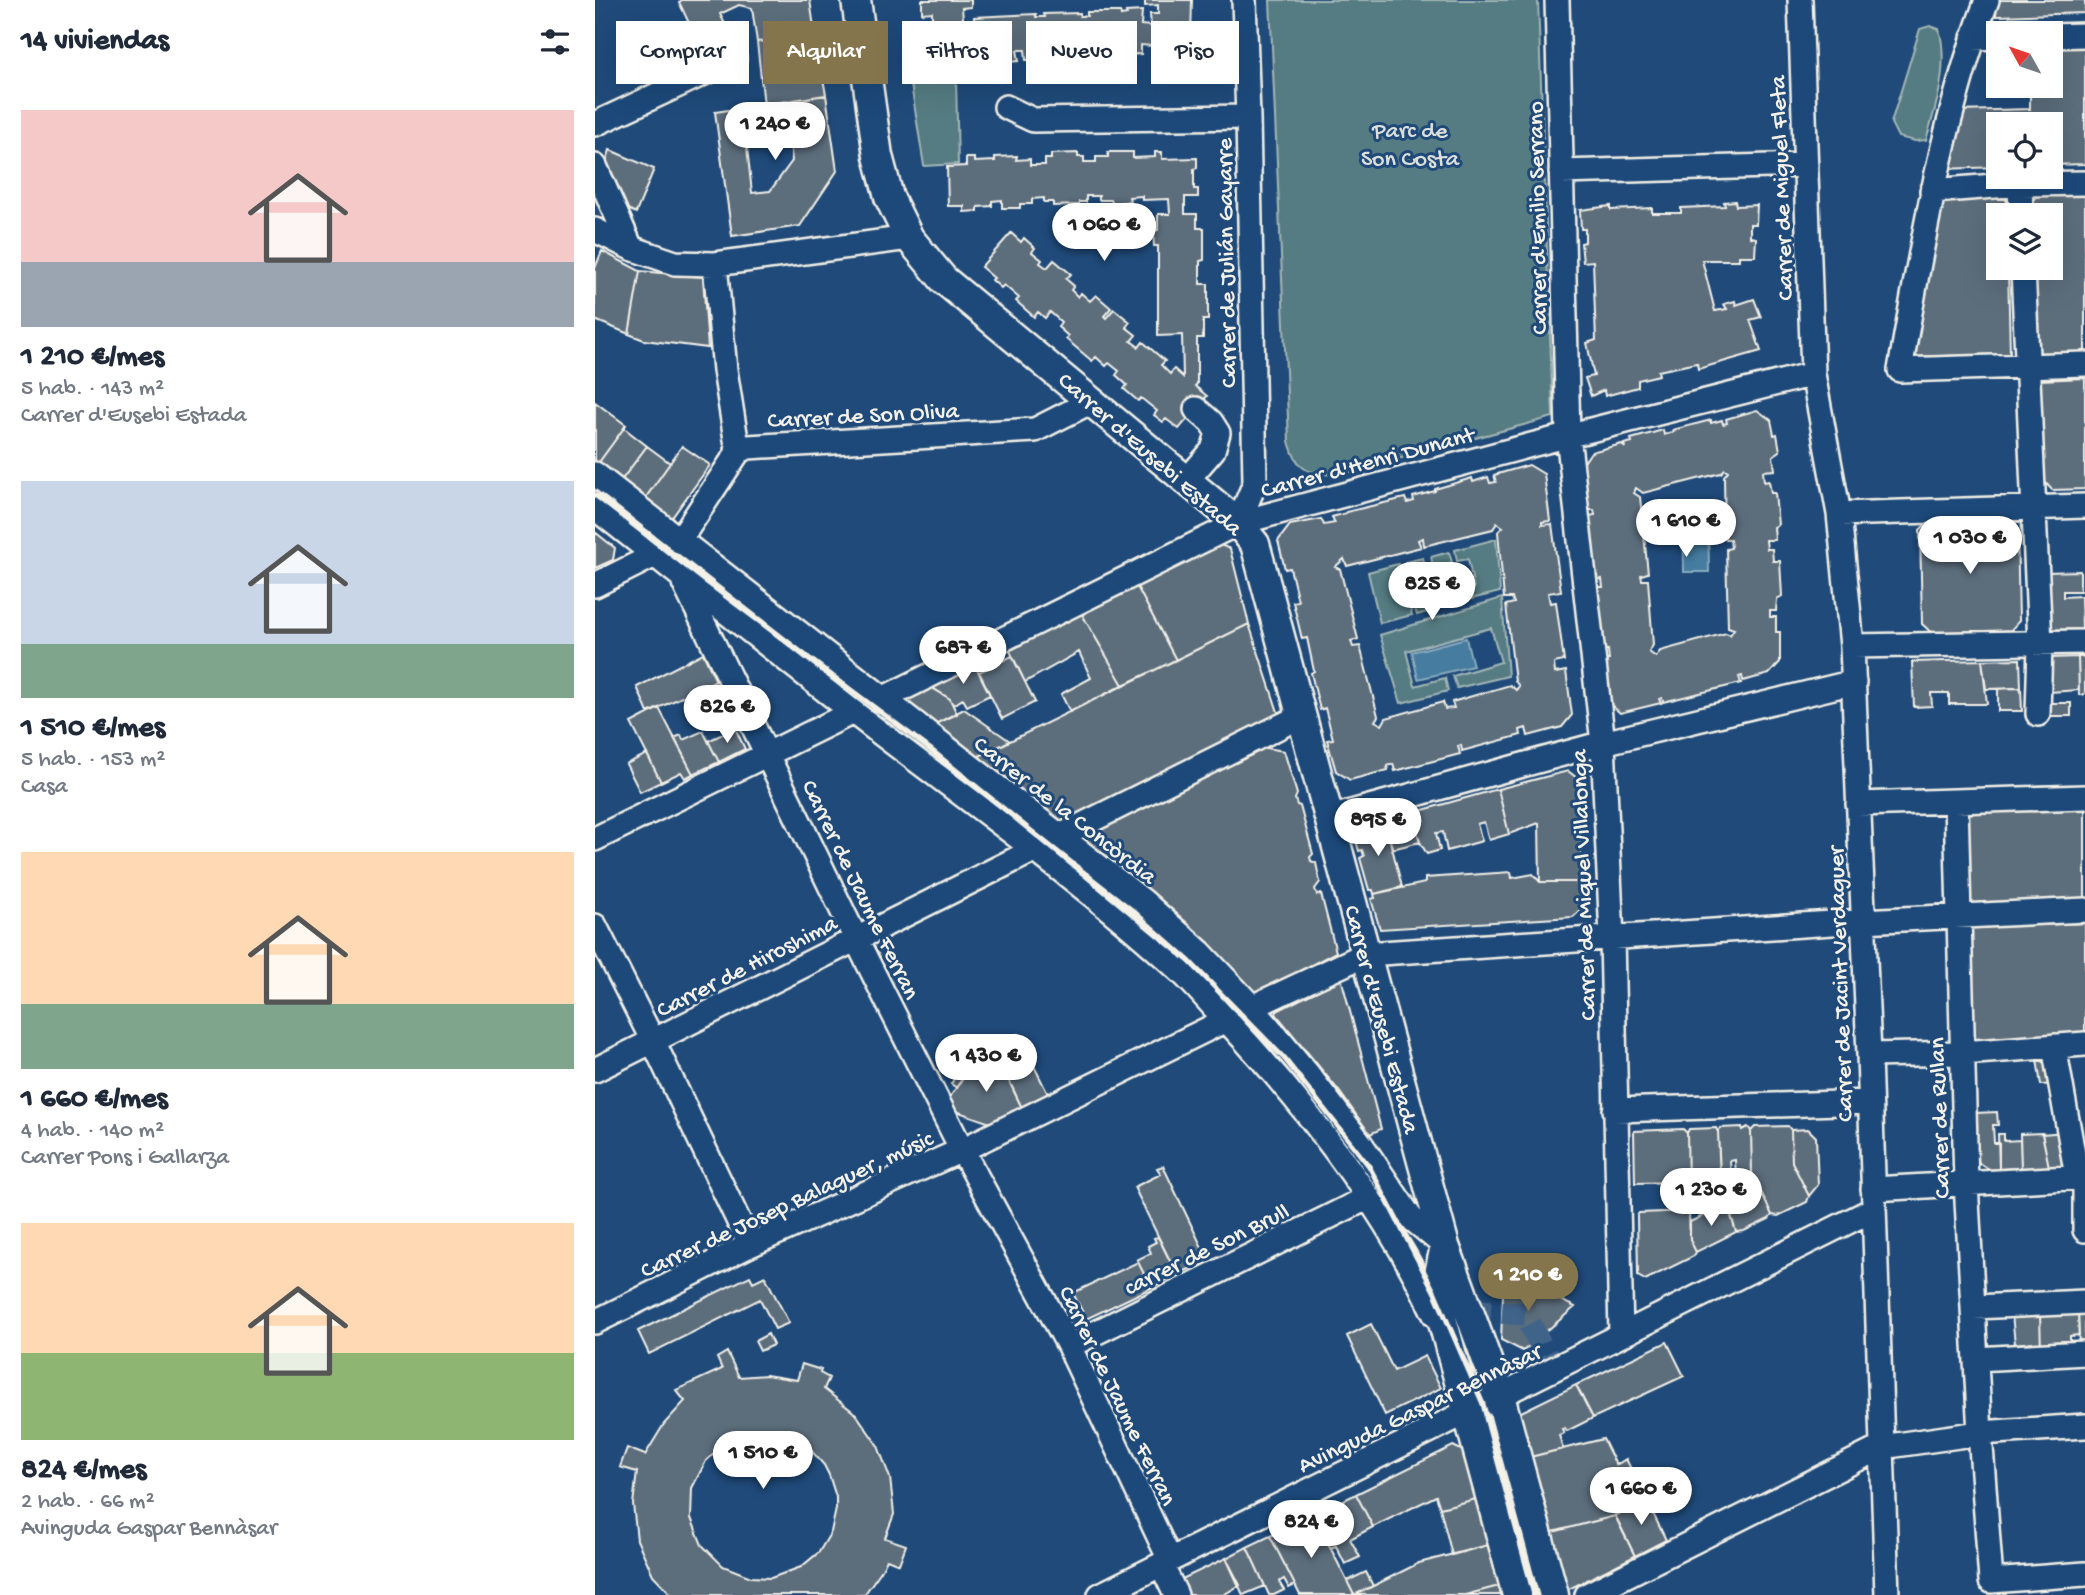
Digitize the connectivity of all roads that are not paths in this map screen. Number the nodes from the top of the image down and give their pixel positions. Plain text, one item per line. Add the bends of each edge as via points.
1 (856, 0) edge
2 (1244, 0) edge
3 (1557, 0) edge
4 (1800, 0) edge
5 (1987, 0) edge
6 (2085, 35) edge
7 (2063, 36) edge
8 (1973, 38) junction
9 (1986, 38) edge
10 (681, 84) edge
11 (1006, 107) dead end
12 (1248, 117) junction
13 (595, 124) edge
14 (1806, 165) junction
15 (595, 166) edge
16 (1561, 172) junction
17 (2063, 183) edge
18 (2085, 183) edge
19 (1986, 187) edge
20 (1932, 191) junction
21 (595, 230) edge
22 (909, 238) junction
23 (631, 248) junction
24 (715, 264) junction
25 (2023, 280) edge
26 (2085, 364) edge
27 (2027, 366) junction
28 (1813, 374) junction
29 (1092, 401) junction
30 (1195, 409) dead end
31 (1568, 435) junction
32 (738, 452) junction
33 (595, 474) edge
34 (1187, 480) junction
35 (2085, 506) edge
36 (595, 508) edge
37 (2034, 508) junction
38 (1839, 514) junction
39 (1238, 523) junction
40 (679, 541) junction
41 (655, 555) junction
42 (681, 577) junction
43 (595, 585) edge
44 (2085, 642) edge
45 (2040, 644) junction
46 (1852, 646) junction
47 (1854, 682) junction
48 (882, 699) junction
49 (853, 712) junction
50 (2038, 714) dead end
51 (1301, 716) junction
52 (1603, 743) junction
53 (766, 755) junction
54 (2085, 797) edge
55 (1956, 802) junction
56 (1858, 804) junction
57 (1329, 818) junction
58 (1060, 836) junction
59 (595, 839) edge
60 (1034, 850) junction
61 (2085, 910) edge
62 (1959, 917) junction
63 (1862, 921) junction
64 (595, 926) edge
65 (1612, 938) junction
66 (856, 939) junction
67 (1366, 954) junction
68 (1252, 1007) junction
69 (1226, 1020) junction
70 (653, 1041) junction
71 (2085, 1044) edge
72 (2054, 1046) junction
73 (1962, 1053) junction
74 (1869, 1055) junction
75 (595, 1070) edge
76 (1870, 1102) junction
77 (1615, 1110) junction
78 (962, 1150) junction
79 (2085, 1177) edge
80 (1966, 1183) junction
81 (1367, 1198) junction
82 (1874, 1199) junction
83 (2085, 1230) edge
84 (750, 1245) junction
85 (1445, 1245) junction
86 (2085, 1302) edge
87 (1974, 1307) junction
88 (595, 1322) edge
89 (1621, 1335) junction
90 (1445, 1337) junction
91 (1069, 1346) junction
92 (2085, 1353) edge
93 (1976, 1359) junction
94 (1500, 1395) junction
95 (1467, 1412) junction
96 (2085, 1426) edge
97 (1980, 1433) junction
98 (1882, 1447) junction
99 (1166, 1562) junction
100 (2085, 1574) edge
101 (1100, 1595) edge
102 (1176, 1595) edge
103 (1517, 1595) edge
104 (1554, 1595) edge
105 (1587, 1595) edge
106 (1887, 1595) edge

1 - 22 main road, Carrer d'Eusebi Estada via 878,156 889,197
2 - 12 street, Carrer de Julián Gayarre
3 - 16 street, Carrer d'Emilio Serrano
4 - 14 street, Carrer de Miguel Fleta
5 - 8 street
6 - 7 street
8 - 9 street
8 - 20 street
10 - 13 street
11 - 12 street via 1033,120
12 - 39 street, Carrer de Julián Gayarre via 1255,483
14 - 16 street
14 - 28 street, Carrer de Miguel Fleta
15 - 23 street
16 - 31 street, Carrer d'Emilio Serrano
17 - 18 street
19 - 20 street
20 - 27 street via 1900,370
21 - 23 street
22 - 24 street
22 - 29 main road, Carrer d'Eusebi Estada via 944,280
23 - 24 street via 675,263
24 - 32 street
25 - 27 street
26 - 27 street
27 - 37 street
28 - 31 street, Carrer d'Henri Dunant
28 - 38 street, Carrer de Jacint Verdaguer
29 - 32 street, Carrer de Son Oliva via 1035,430 748,447
29 - 34 main road, Carrer d'Eusebi Estada
30 - 34 street via 1218,433 1213,450
31 - 39 street, Carrer d'Henri Dunant
31 - 52 street, Carrer de Miquel Villalonga
32 - 40 street, Carrer de Son Oliva
33 - 40 street, Carrer de la Concòrdia
34 - 39 main road, Carrer d'Eusebi Estada
35 - 37 street
36 - 41 street
37 - 38 street
37 - 45 street
38 - 46 street, Carrer de Jacint Verdaguer
39 - 48 street, Carrer d'Henri Dunant
39 - 51 main road, Carrer d'Eusebi Estada via 1255,544
40 - 48 street, Carrer de la Concòrdia
41 - 42 street
41 - 43 street
42 - 49 street
42 - 53 street, Carrer de Jaume Ferran
44 - 45 street
45 - 46 street
45 - 50 street
46 - 47 street, Carrer de Jacint Verdaguer
47 - 52 street
47 - 56 street, Carrer de Jacint Verdaguer
48 - 58 street, Carrer de la Concòrdia
49 - 53 street
49 - 60 street
51 - 57 main road, Carrer d'Eusebi Estada
51 - 58 street
52 - 57 street
52 - 65 street, Carrer de Miquel Villalonga
53 - 59 street
53 - 66 street, Carrer de Jaume Ferran
54 - 55 street
55 - 56 street
55 - 62 street, Carrer de Rullan
56 - 63 street, Carrer de Jacint Verdaguer
57 - 67 main road, Carrer d'Eusebi Estada
58 - 68 street, Carrer de la Concòrdia via 1143,901
60 - 66 street, Carrer de Hiroshima
60 - 69 street via 1163,955
61 - 62 street
62 - 63 street
62 - 73 street, Carrer de Rullan
63 - 65 street
63 - 74 street, Carrer de Jacint Verdaguer
64 - 70 street
65 - 67 street
65 - 77 street, Carrer de Miquel Villalonga
66 - 70 street, Carrer de Hiroshima
66 - 78 street, Carrer de Jaume Ferran
67 - 68 street
67 - 85 main road, Carrer d'Eusebi Estada
68 - 85 street, Carrer de la Concòrdia via 1361,1144 1411,1219
69 - 78 street, Carrer de Josep Balaguer, músic
69 - 81 street via 1304,1106
70 - 75 street, Carrer de Hiroshima
70 - 84 street
71 - 72 street
72 - 73 street
72 - 79 street via 2075,1165
73 - 74 street
73 - 80 street, Carrer de Rullan
74 - 76 street, Carrer de Jacint Verdaguer
76 - 77 street
76 - 82 street, Carrer de Jacint Verdaguer
77 - 89 street, Carrer de Miquel Villalonga
78 - 84 street, Carrer de Josep Balaguer, músic
78 - 91 street, Carrer de Jaume Ferran
79 - 80 street
79 - 83 street
80 - 82 street
80 - 87 street, Carrer de Rullan
81 - 90 street, Carrer d'Eusebi Estada via 1417,1278
81 - 91 street, carrer de Son Brull
82 - 89 street, Avinguda Gaspar Bennàsar
82 - 98 street, Carrer de Jacint Verdaguer
84 - 88 street, Carrer de Josep Balaguer, músic
85 - 90 main road, Carrer d'Eusebi Estada via 1435,1293
85 - 94 main road, Carrer d'Eusebi Estada
86 - 87 street
87 - 93 street, Carrer de Rullan
89 - 94 street, Avinguda Gaspar Bennàsar
90 - 95 main road, Carrer d'Eusebi Estada
91 - 99 street, Carrer de Jaume Ferran
92 - 93 street
93 - 97 street, Carrer de Rullan
94 - 95 street, Avinguda Gaspar Bennàsar
94 - 104 main road, Carrer d'Eusebi Estada
95 - 99 street, Avinguda Gaspar Bennàsar
95 - 103 main road, Carrer d'Eusebi Estada
96 - 97 street
97 - 98 street
97 - 100 street, Carrer de Rullan via 1991,1581
98 - 105 street
98 - 106 street, Carrer de Jacint Verdaguer
99 - 101 street, Avinguda Gaspar Bennàsar
99 - 102 street, Carrer de Jaume Ferran

